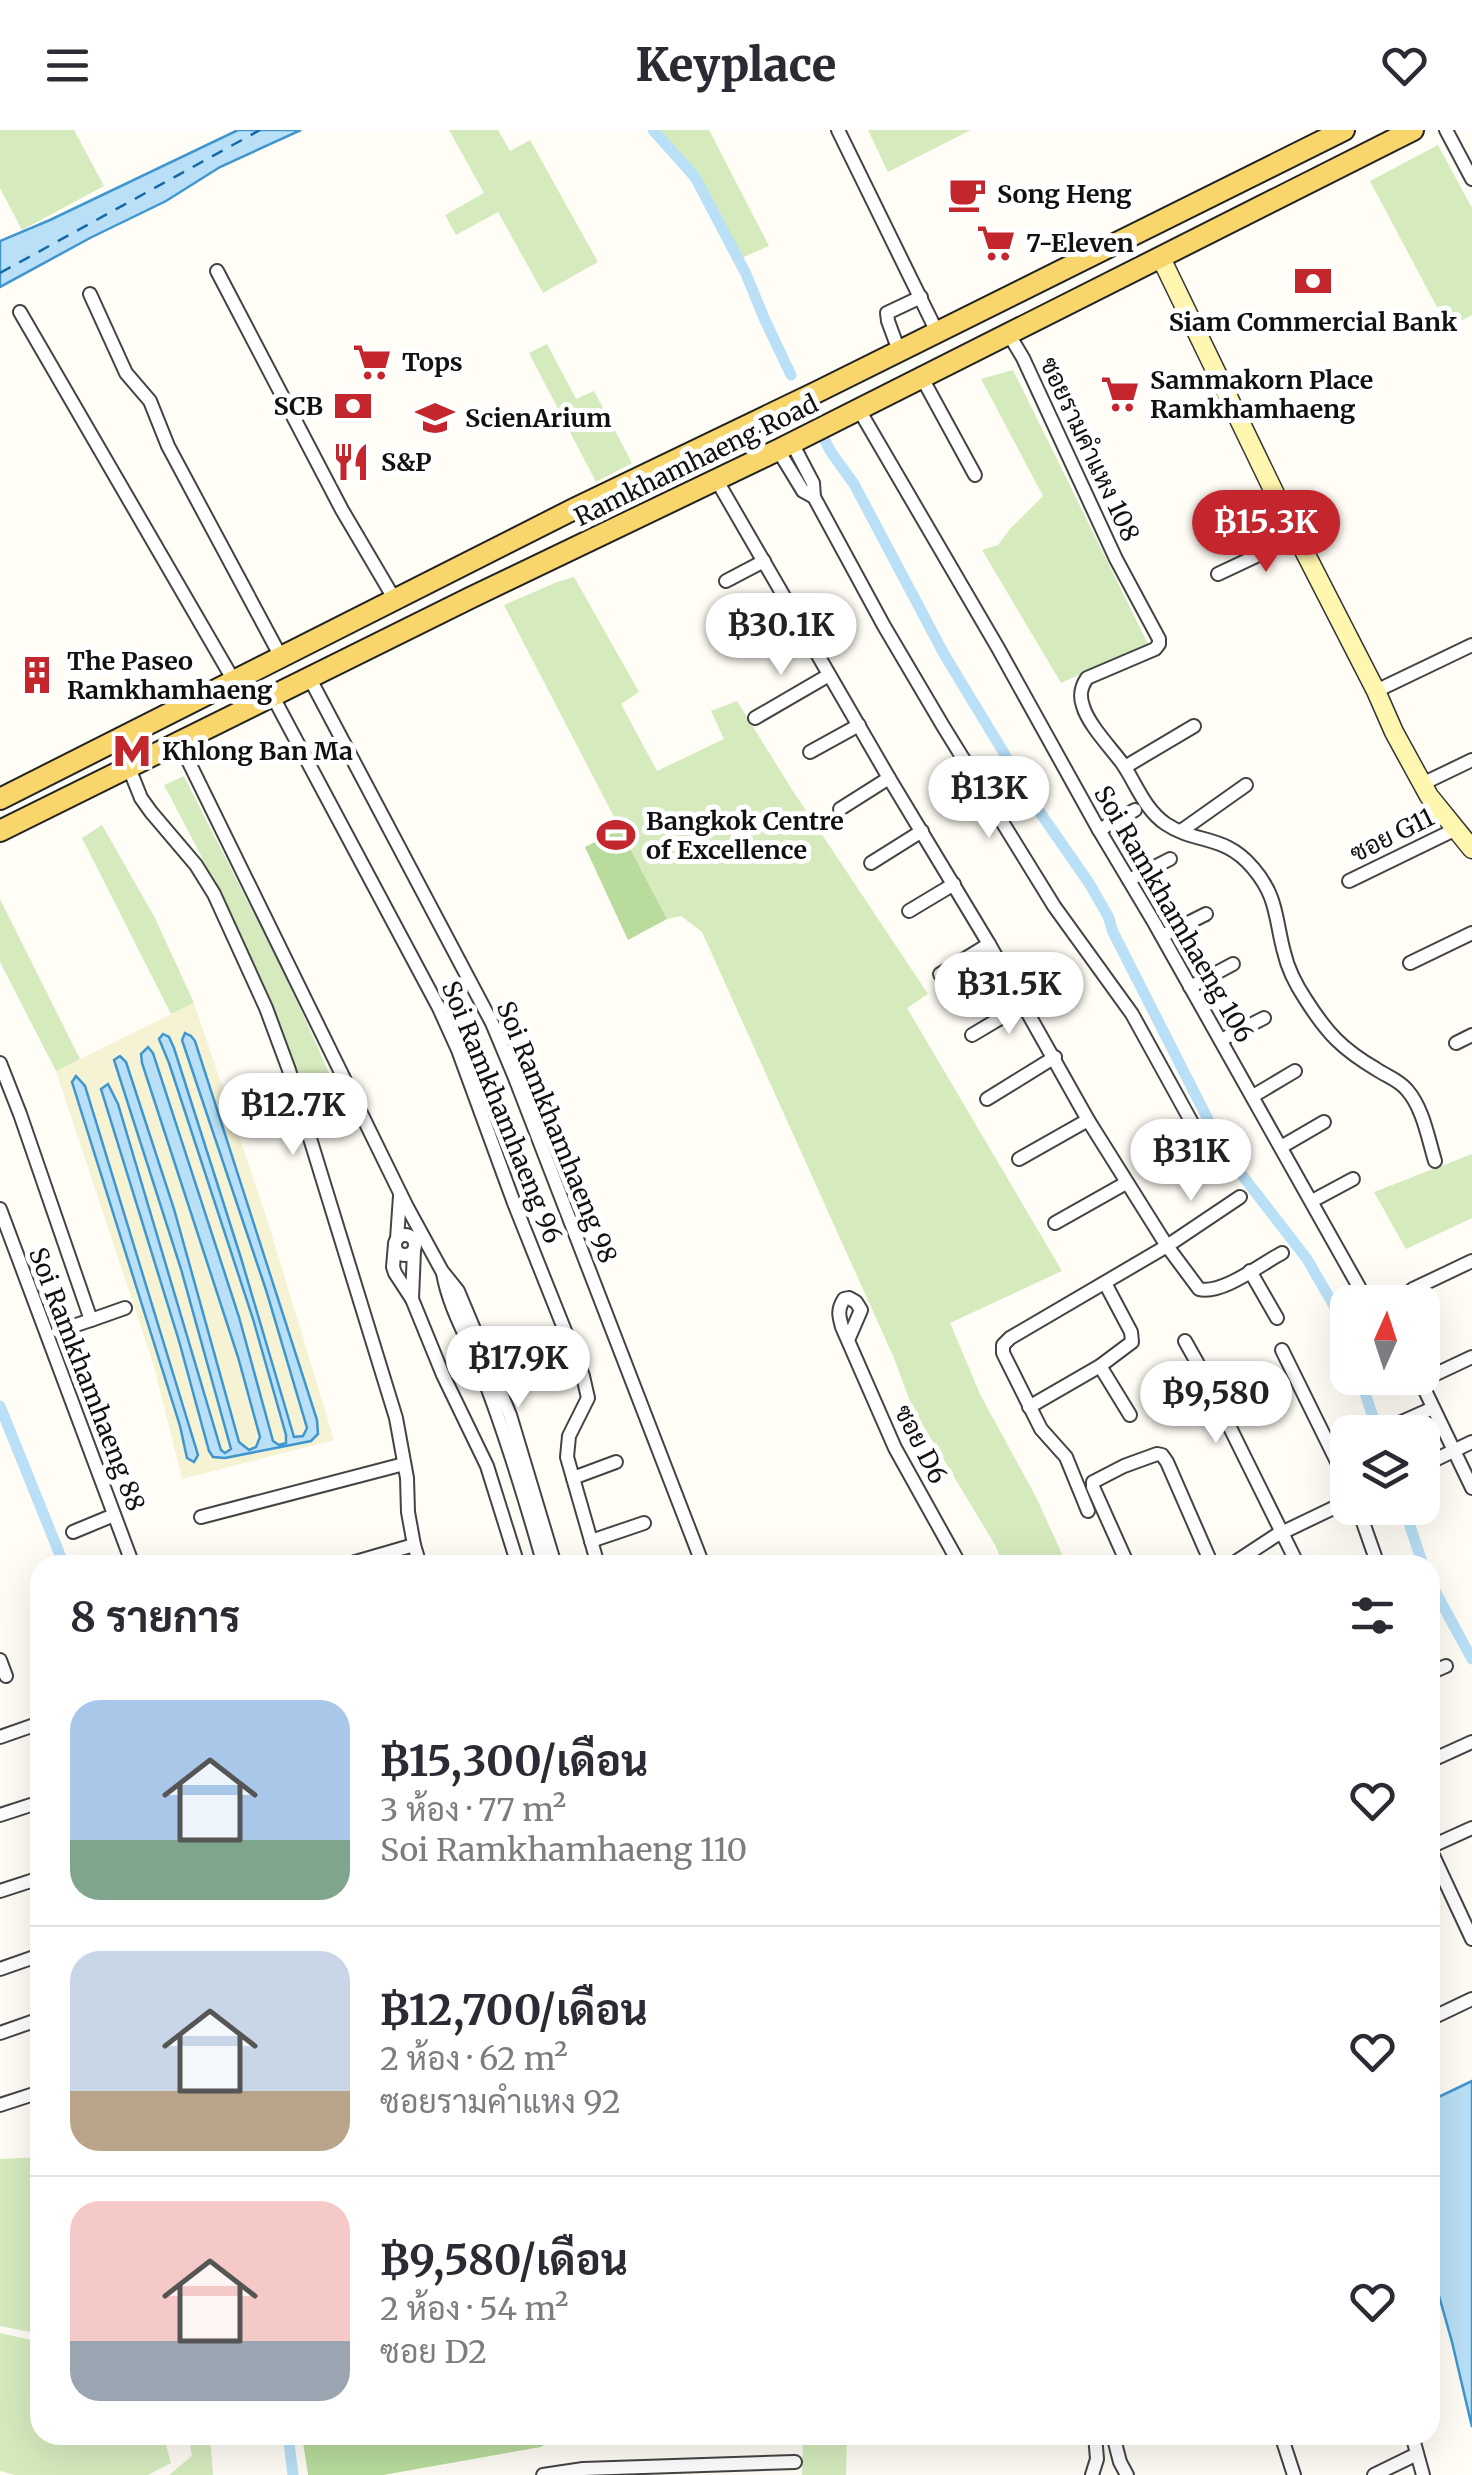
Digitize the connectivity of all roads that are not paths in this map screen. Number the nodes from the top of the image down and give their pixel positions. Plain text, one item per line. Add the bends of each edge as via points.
1 (838, 130) edge
2 (1344, 130) edge
3 (1413, 130) edge
4 (1446, 130) edge
5 (1472, 179) edge
6 (1231, 186) junction
7 (1246, 214) junction
8 (1161, 258) junction
9 (217, 270) dead end
10 (90, 294) dead end
11 (921, 296) junction
12 (20, 312) dead end
13 (937, 332) junction
14 (1008, 333) junction
15 (899, 351) junction
16 (921, 376) junction
17 (858, 408) junction
18 (785, 446) junction
19 (975, 475) dead end
20 (716, 479) junction
21 (1297, 537) junction
22 (764, 560) junction
23 (1218, 574) dead end
24 (726, 581) dead end
25 (395, 600) junction
26 (797, 618) junction
27 (1472, 645) edge
28 (744, 649) dead end
29 (281, 657) junction
30 (829, 675) junction
31 (309, 678) junction
32 (234, 681) junction
33 (1376, 691) junction
34 (272, 695) junction
35 (246, 708) junction
36 (755, 718) dead end
37 (859, 725) junction
38 (1194, 726) dead end
39 (179, 742) junction
40 (810, 752) dead end
41 (1472, 760) edge
42 (1125, 767) junction
43 (129, 768) junction
44 (889, 778) junction
45 (1422, 784) junction
46 (1246, 785) dead end
47 (0, 799) edge
48 (840, 809) dead end
49 (1135, 810) dead end
50 (1456, 829) junction
51 (1099, 830) junction
52 (0, 831) edge
53 (922, 832) junction
54 (1181, 832) junction
55 (1472, 849) edge
56 (1170, 860) dead end
57 (871, 863) dead end
58 (1128, 880) junction
59 (1349, 881) dead end
60 (954, 884) junction
61 (909, 911) dead end
62 (1206, 914) dead end
63 (1472, 932) edge
64 (1162, 936) junction
65 (989, 944) junction
66 (1410, 963) dead end
67 (1233, 964) dead end
68 (940, 974) dead end
69 (1190, 986) junction
70 (1024, 1004) junction
71 (1264, 1018) dead end
72 (972, 1035) dead end
73 (1472, 1035) edge
74 (1221, 1040) junction
75 (1456, 1043) dead end
76 (1055, 1058) junction
77 (0, 1063) edge
78 (1295, 1071) dead end
79 (1252, 1096) junction
80 (986, 1099) dead end
81 (1088, 1120) junction
82 (1324, 1122) dead end
83 (1281, 1147) junction
84 (1019, 1159) dead end
85 (1212, 1159) dead end
86 (1435, 1160) dead end
87 (1353, 1180) dead end
88 (1126, 1182) junction
89 (400, 1193) junction
90 (1240, 1196) dead end
91 (1312, 1202) junction
92 (0, 1209) edge
93 (410, 1212) junction
94 (1055, 1223) dead end
95 (396, 1241) junction
96 (414, 1244) junction
97 (1168, 1246) junction
98 (1282, 1252) dead end
99 (1472, 1260) edge
100 (442, 1271) junction
101 (1250, 1271) junction
102 (1105, 1283) junction
103 (1358, 1285) edge
104 (1421, 1285) edge
105 (412, 1299) junction
106 (124, 1308) dead end
107 (1277, 1318) dead end
108 (91, 1320) junction
109 (58, 1331) dead end
110 (848, 1340) dead end
111 (1185, 1341) dead end
112 (1282, 1350) dead end
113 (1472, 1357) edge
114 (1100, 1366) junction
115 (1440, 1371) edge
116 (1427, 1395) edge
117 (1029, 1407) junction
118 (1433, 1408) junction
119 (1130, 1414) dead end
120 (1417, 1415) edge
121 (1472, 1442) edge
122 (1330, 1447) edge
123 (1454, 1450) junction
124 (1440, 1457) edge
125 (616, 1462) dead end
126 (404, 1464) junction
127 (573, 1478) junction
128 (1472, 1488) edge
129 (1330, 1509) edge
130 (1088, 1511) dead end
131 (114, 1515) junction
132 (202, 1517) dead end
133 (644, 1523) dead end
134 (1364, 1525) edge
135 (72, 1532) dead end
136 (1282, 1532) junction
137 (591, 1541) junction
138 (414, 1545) junction
139 (129, 1555) edge
140 (380, 1555) edge
141 (417, 1555) edge
142 (515, 1555) edge
143 (541, 1555) edge
144 (552, 1555) edge
145 (595, 1555) edge
146 (699, 1555) edge
147 (955, 1555) edge
148 (1123, 1555) edge
149 (1207, 1555) edge
150 (1246, 1555) edge
151 (1293, 1555) edge
152 (1374, 1555) edge
153 (0, 1660) edge
154 (1446, 1666) dead end
155 (1440, 1669) edge
156 (6, 1676) dead end
157 (30, 1726) edge
158 (0, 1737) edge
159 (1472, 1742) edge
160 (1440, 1756) edge
161 (30, 1805) edge
162 (0, 1815) edge
163 (1472, 1828) edge
164 (1440, 1843) edge
165 (1440, 1866) edge
166 (30, 1881) edge
167 (0, 1891) edge
168 (1467, 1914) edge
169 (1472, 1939) edge
170 (30, 1958) edge
171 (0, 1969) edge
172 (1472, 2000) edge
173 (1440, 2014) edge
174 (30, 2022) edge
175 (0, 2033) edge
176 (30, 2096) edge
177 (0, 2106) edge
178 (1096, 2445) edge
179 (1119, 2445) edge
180 (1284, 2445) edge
181 (1415, 2445) edge
182 (1417, 2454) junction
183 (795, 2462) dead end
184 (578, 2468) edge
185 (543, 2475) edge
186 (1092, 2475) edge
187 (1127, 2475) edge
188 (1294, 2475) edge
189 (1374, 2475) edge
190 (1423, 2475) edge

1 - 11 street
2 - 6 main road, Ramkhamhaeng Road
3 - 7 main road, Ramkhamhaeng Road
4 - 5 street
6 - 7 main road
6 - 13 main road, Ramkhamhaeng Road
7 - 8 main road, Ramkhamhaeng Road
8 - 14 main road, Ramkhamhaeng Road
8 - 21 street
9 - 25 street
10 - 29 street via 126,374 150,401
11 - 13 street
11 - 15 street via 887,313
12 - 32 street
13 - 15 main road, Ramkhamhaeng Road
14 - 16 main road, Ramkhamhaeng Road
14 - 42 street, ซอยรามคำแหง 108 via 1158,639 1155,649 1088,678 1081,688 1084,711
15 - 25 main road, Ramkhamhaeng Road
16 - 17 main road, Ramkhamhaeng Road
16 - 19 street
17 - 18 main road, Ramkhamhaeng Road
17 - 51 street, Soi Ramkhamhaeng 106
18 - 20 main road, Ramkhamhaeng Road
18 - 85 street via 813,483 814,497 943,726 1054,906 1132,1014
20 - 22 street
20 - 31 main road, Ramkhamhaeng Road
21 - 23 street
21 - 33 street
22 - 24 street
22 - 26 street
25 - 29 main road, Ramkhamhaeng Road
26 - 28 street
26 - 30 street
27 - 33 street
29 - 32 main road, Ramkhamhaeng Road
30 - 36 street
30 - 37 street
31 - 34 main road, Ramkhamhaeng Road
31 - 146 street, Soi Ramkhamhaeng 98 via 492,1023
32 - 35 main road
32 - 47 main road, Ramkhamhaeng Road
33 - 45 street
34 - 35 main road, Ramkhamhaeng Road
34 - 127 street, Soi Ramkhamhaeng 96 via 458,1050 583,1376 588,1398 567,1448
35 - 39 main road, Ramkhamhaeng Road
37 - 40 street
37 - 44 street
38 - 42 street
39 - 43 main road, Ramkhamhaeng Road
39 - 89 street
41 - 45 street
42 - 54 street, ซอยรามคำแหง 108 via 1155,815
43 - 52 main road, Ramkhamhaeng Road
43 - 126 street via 141,798 214,894 266,1008 390,1400
44 - 48 street
44 - 53 street
45 - 50 street
46 - 54 street
49 - 51 street
50 - 55 street
50 - 59 street, ซอย G11
51 - 58 street, Soi Ramkhamhaeng 106
53 - 57 street
53 - 60 street
54 - 86 street, ซอยรามคำแหง 108 via 1228,847 1255,870 1274,904 1284,956 1304,998 1331,1037 1408,1090
56 - 58 street
58 - 64 street, Soi Ramkhamhaeng 106
60 - 61 street
60 - 65 street
62 - 64 street
63 - 66 street
64 - 69 street, Soi Ramkhamhaeng 106
65 - 68 street
65 - 70 street
67 - 69 street
69 - 74 street, Soi Ramkhamhaeng 106
70 - 72 street
70 - 76 street
71 - 74 street
73 - 75 street
74 - 79 street, Soi Ramkhamhaeng 106
76 - 80 street
76 - 81 street
77 - 108 street
78 - 79 street
79 - 83 street, Soi Ramkhamhaeng 106
81 - 84 street
81 - 88 street
82 - 83 street
83 - 91 street, Soi Ramkhamhaeng 106
87 - 91 street
88 - 94 street
88 - 97 street
89 - 93 street
89 - 95 street
90 - 97 street
91 - 103 street, Soi Ramkhamhaeng 106
92 - 131 street, Soi Ramkhamhaeng 88
93 - 96 street
93 - 100 street
95 - 96 street via 404,1256
95 - 105 street via 393,1267
96 - 105 street
97 - 101 street via 1199,1289 1222,1288
97 - 102 street
98 - 101 street
99 - 104 street
100 - 143 street via 512,1455
100 - 144 street via 458,1291 510,1415
101 - 107 street
102 - 114 street via 1133,1338
102 - 117 street via 1003,1345
105 - 142 street via 487,1466
106 - 108 street
108 - 109 street
110 - 147 street, ซอย D6
111 - 136 street
112 - 122 street
113 - 115 street
114 - 117 street
114 - 119 street
116 - 118 street
117 - 130 street via 1066,1457
118 - 120 street
118 - 123 street
121 - 123 street
123 - 124 street
123 - 128 street
125 - 127 street
126 - 132 street
126 - 138 street
127 - 137 street, Soi Ramkhamhaeng 96
129 - 136 street
131 - 135 street
131 - 139 street, Soi Ramkhamhaeng 88
133 - 137 street
134 - 152 street
136 - 150 street
136 - 151 street
137 - 145 street, Soi Ramkhamhaeng 96
138 - 140 street
138 - 141 street
148 - 149 street via 1093,1482 1149,1454 1162,1456
153 - 156 street
154 - 155 street
157 - 158 street
159 - 160 street
161 - 162 street
163 - 164 street
165 - 168 street
166 - 167 street
168 - 169 street
170 - 171 street
172 - 173 street
174 - 175 street
176 - 177 street
178 - 186 street
179 - 187 street
180 - 188 street
181 - 182 street
182 - 189 street
182 - 190 street
183 - 184 street
184 - 185 street

